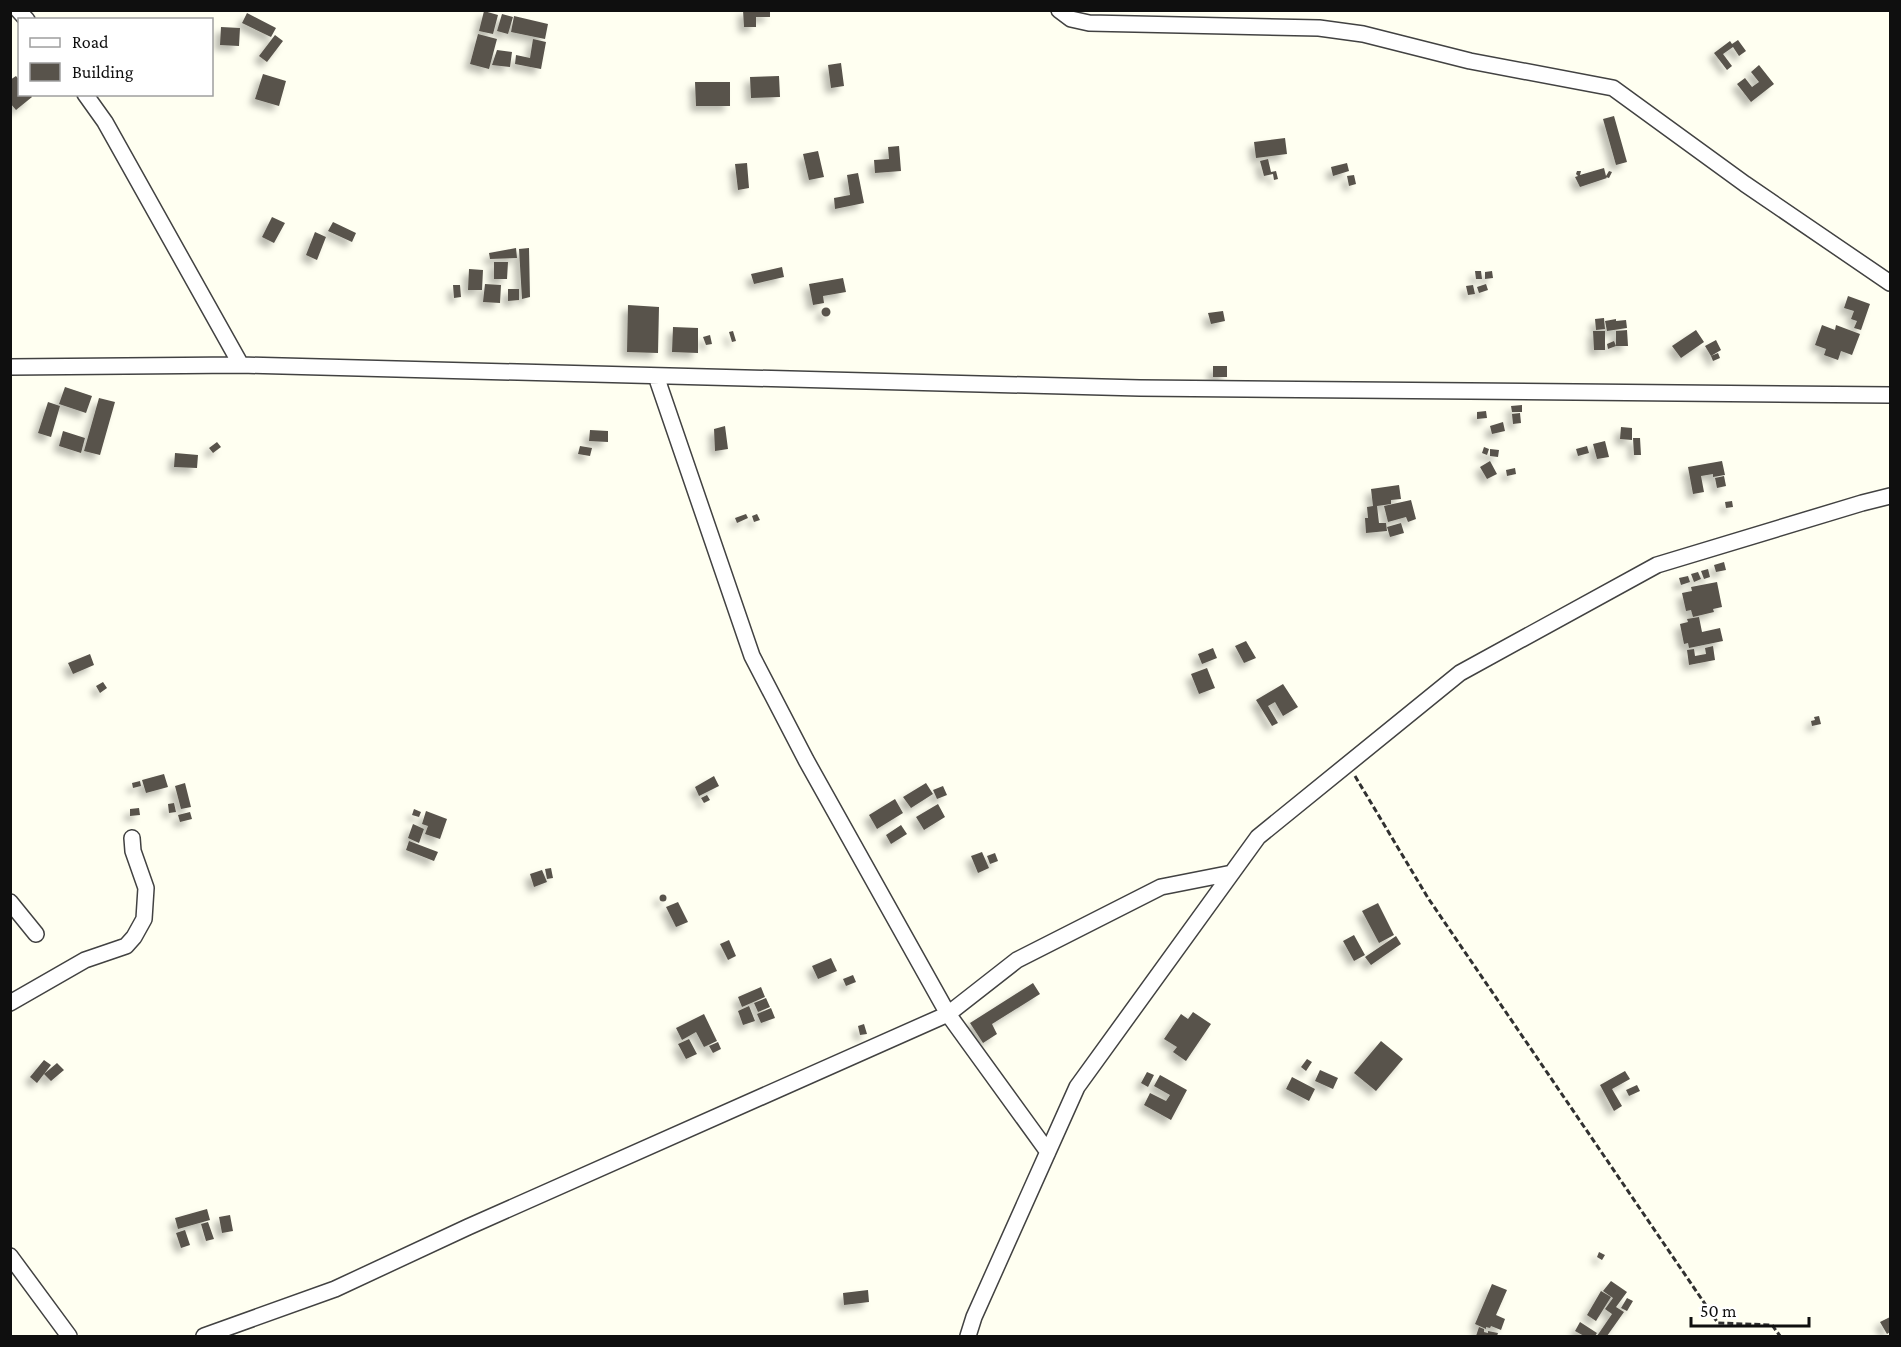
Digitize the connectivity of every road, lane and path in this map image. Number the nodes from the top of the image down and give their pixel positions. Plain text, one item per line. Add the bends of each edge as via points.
1 (1059, 10) edge
2 (86, 96) edge
3 (1890, 283) edge
4 (241, 365) junction
5 (10, 367) edge
6 (656, 376) junction
7 (1890, 395) edge
8 (1890, 496) edge
9 (1348, 764) junction
10 (132, 838) dead end
11 (1232, 873) junction
12 (10, 902) edge
13 (36, 934) dead end
14 (10, 1004) edge
15 (948, 1014) junction
16 (1048, 1152) junction
17 (10, 1256) edge
18 (69, 1336) edge
19 (204, 1336) edge
20 (968, 1336) edge
21 (1780, 1336) edge

1 - 3 street via 1071,19 1089,23 1319,28 1363,34 1470,61 1613,88
2 - 4 street via 105,122
4 - 5 street
4 - 6 street
6 - 7 street via 1140,388
6 - 15 street via 752,656
8 - 9 street via 1657,565 1460,673
9 - 11 street via 1258,837
9 - 21 path via 1440,918 1718,1323 1772,1325
10 - 14 street via 146,888 144,919 134,937 126,946 85,960
11 - 15 street via 1161,887 1017,960
11 - 16 street via 1077,1087
12 - 13 street
15 - 16 street
15 - 19 street via 335,1289
16 - 20 street
17 - 18 street

